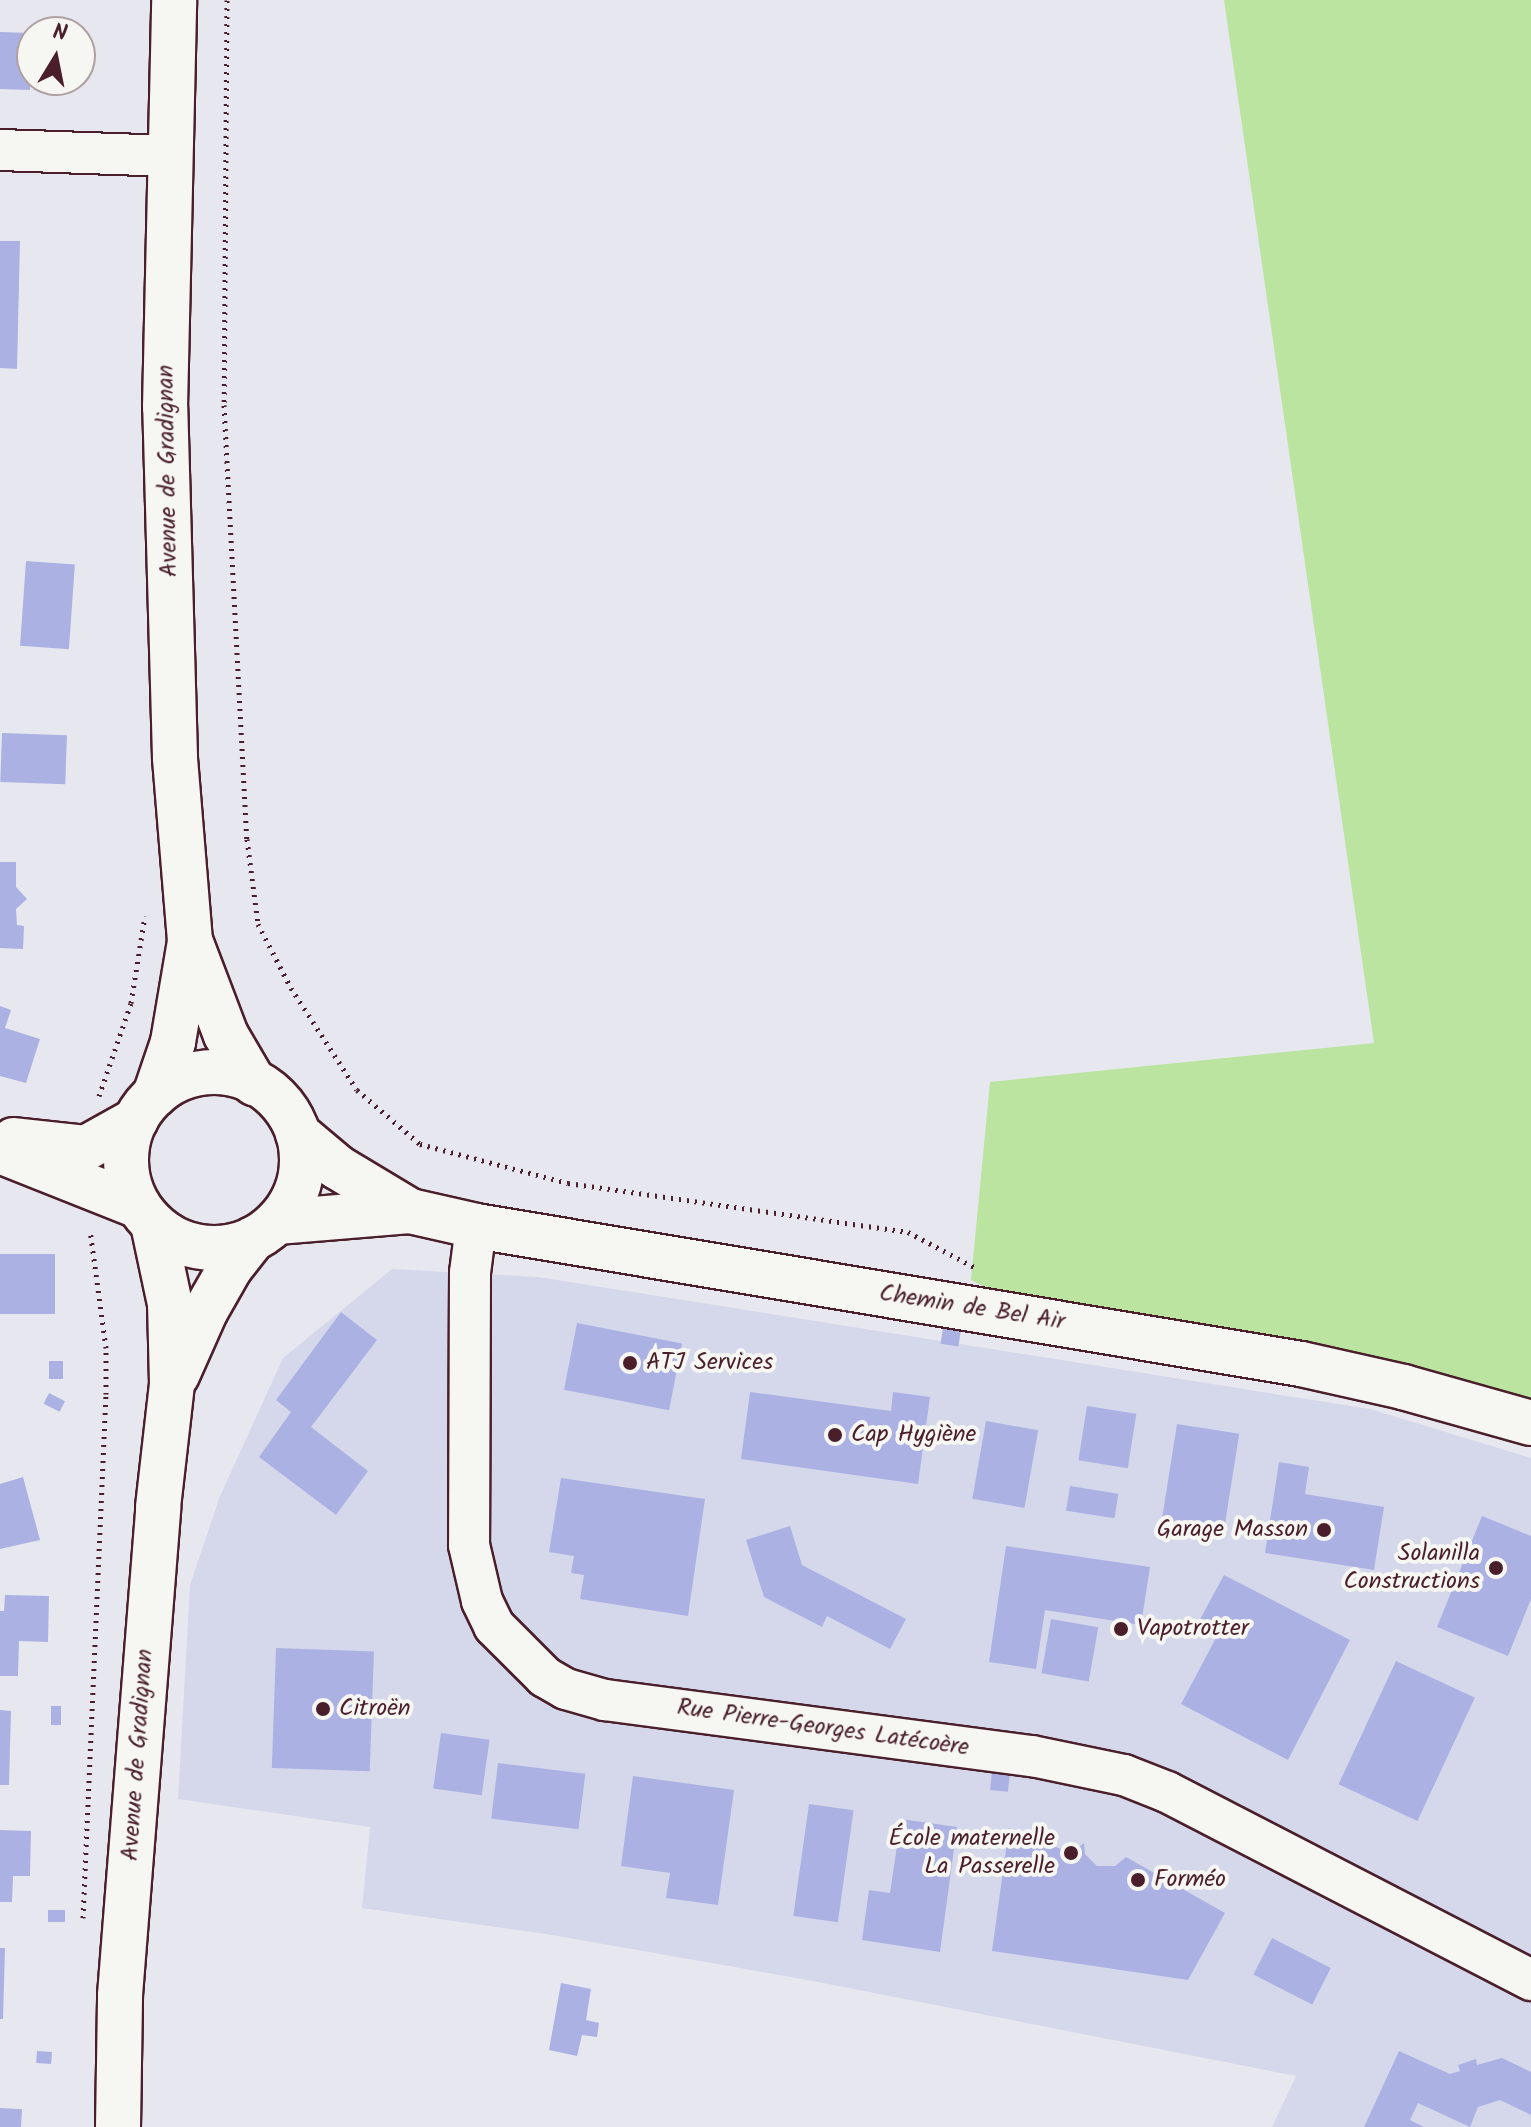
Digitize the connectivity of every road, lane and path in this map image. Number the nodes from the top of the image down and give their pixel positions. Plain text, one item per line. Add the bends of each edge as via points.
1 (174, 0) edge
2 (227, 0) edge
3 (0, 150) edge
4 (170, 156) junction
5 (145, 907) dead end
6 (190, 941) junction
7 (254, 1083) junction
8 (145, 1107) junction
9 (298, 1134) junction
10 (0, 1138) edge
11 (0, 1151) edge
12 (86, 1165) junction
13 (410, 1211) junction
14 (146, 1215) junction
15 (476, 1226) junction
16 (265, 1231) junction
17 (982, 1273) dead end
18 (172, 1384) junction
19 (1531, 1423) edge
20 (83, 1923) dead end
21 (1531, 1980) edge
22 (118, 2127) edge

1 - 4 street, Avenue de Gradignan
2 - 17 path via 224,405 247,839 258,924 291,988 357,1090 420,1144 568,1183 908,1232
3 - 4 street
4 - 6 street, Avenue de Gradignan via 165,407 175,757
5 - 12 path via 131,1003
6 - 7 street, Avenue de Gradignan via 226,1035
6 - 8 street, Avenue de Gradignan via 173,1042
7 - 8 street via 213,1072 182,1079
7 - 9 street via 281,1104
8 - 12 street
8 - 14 street via 128,1141 125,1164 129,1186
9 - 13 street, Chemin de Bel Air via 337,1167
9 - 16 street via 300,1181 291,1203
10 - 12 street
11 - 12 street
12 - 14 street
12 - 20 path via 84,1198 104,1334 106,1394
13 - 15 street, Chemin de Bel Air
13 - 16 street, Chemin de Bel Air
14 - 16 street via 175,1239 200,1247 227,1247
14 - 18 street, Avenue de Gradignan via 170,1304
15 - 19 street, Chemin de Bel Air via 1301,1364
15 - 21 street, Rue Pierre-Georges Latécoère via 470,1273 469,1545 478,1589 494,1626 545,1677 605,1700 1047,1758 1124,1775 1167,1792
16 - 18 street, Avenue de Gradignan via 230,1268
18 - 22 street, Avenue de Gradignan via 120,1995

